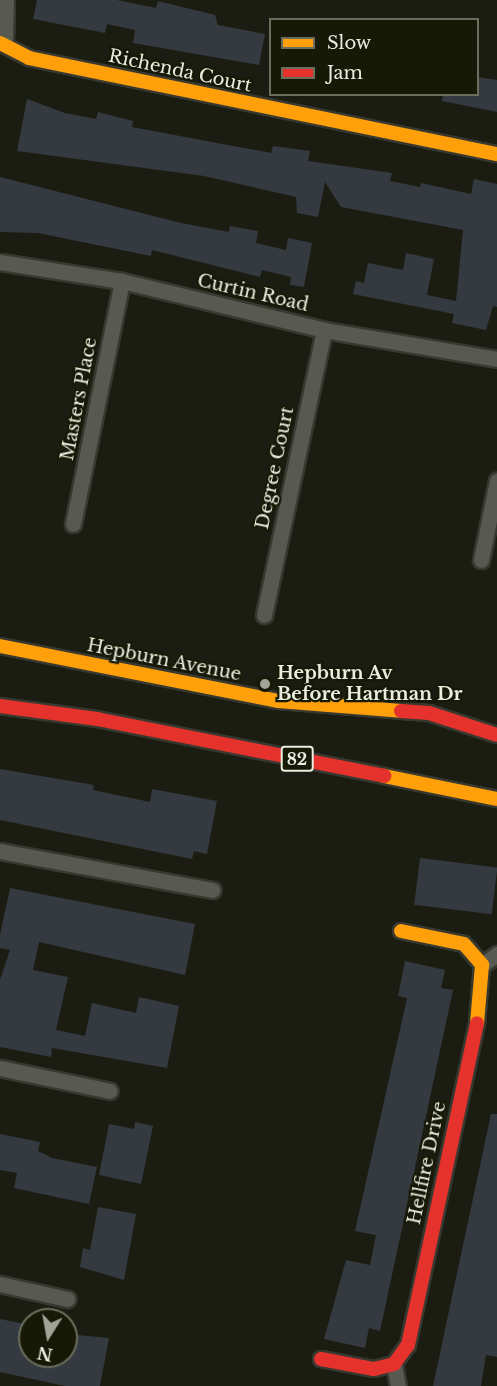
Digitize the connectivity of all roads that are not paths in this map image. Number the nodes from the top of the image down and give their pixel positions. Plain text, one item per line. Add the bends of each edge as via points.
1 (6, 0) edge
2 (2, 43) edge
3 (497, 154) edge
4 (0, 262) edge
5 (122, 281) junction
6 (324, 330) junction
7 (497, 359) edge
8 (497, 481) edge
9 (73, 524) dead end
10 (481, 560) dead end
11 (264, 615) dead end
12 (0, 646) edge
13 (0, 706) edge
14 (497, 735) edge
15 (497, 799) edge
16 (0, 851) edge
17 (212, 890) dead end
18 (401, 931) dead end
19 (497, 954) edge
20 (482, 965) junction
21 (0, 1068) edge
22 (110, 1091) dead end
23 (0, 1284) edge
24 (66, 1299) dead end
25 (321, 1359) dead end
26 (394, 1364) junction
27 (398, 1386) edge

1 - 2 street
2 - 3 street, Richenda Court via 29,58
4 - 5 street, Curtin Road
5 - 6 street, Curtin Road
5 - 9 street, Masters Place
6 - 7 street, Curtin Road
6 - 11 street, Degree Court
8 - 10 street
12 - 14 street, Hepburn Avenue via 278,701 429,712
13 - 15 street, 82 via 97,719
16 - 17 street
18 - 20 street via 464,944
19 - 20 street
20 - 26 street, Hellfire Drive via 484,992 408,1345
21 - 22 street
23 - 24 street
25 - 26 street via 374,1369
26 - 27 street

